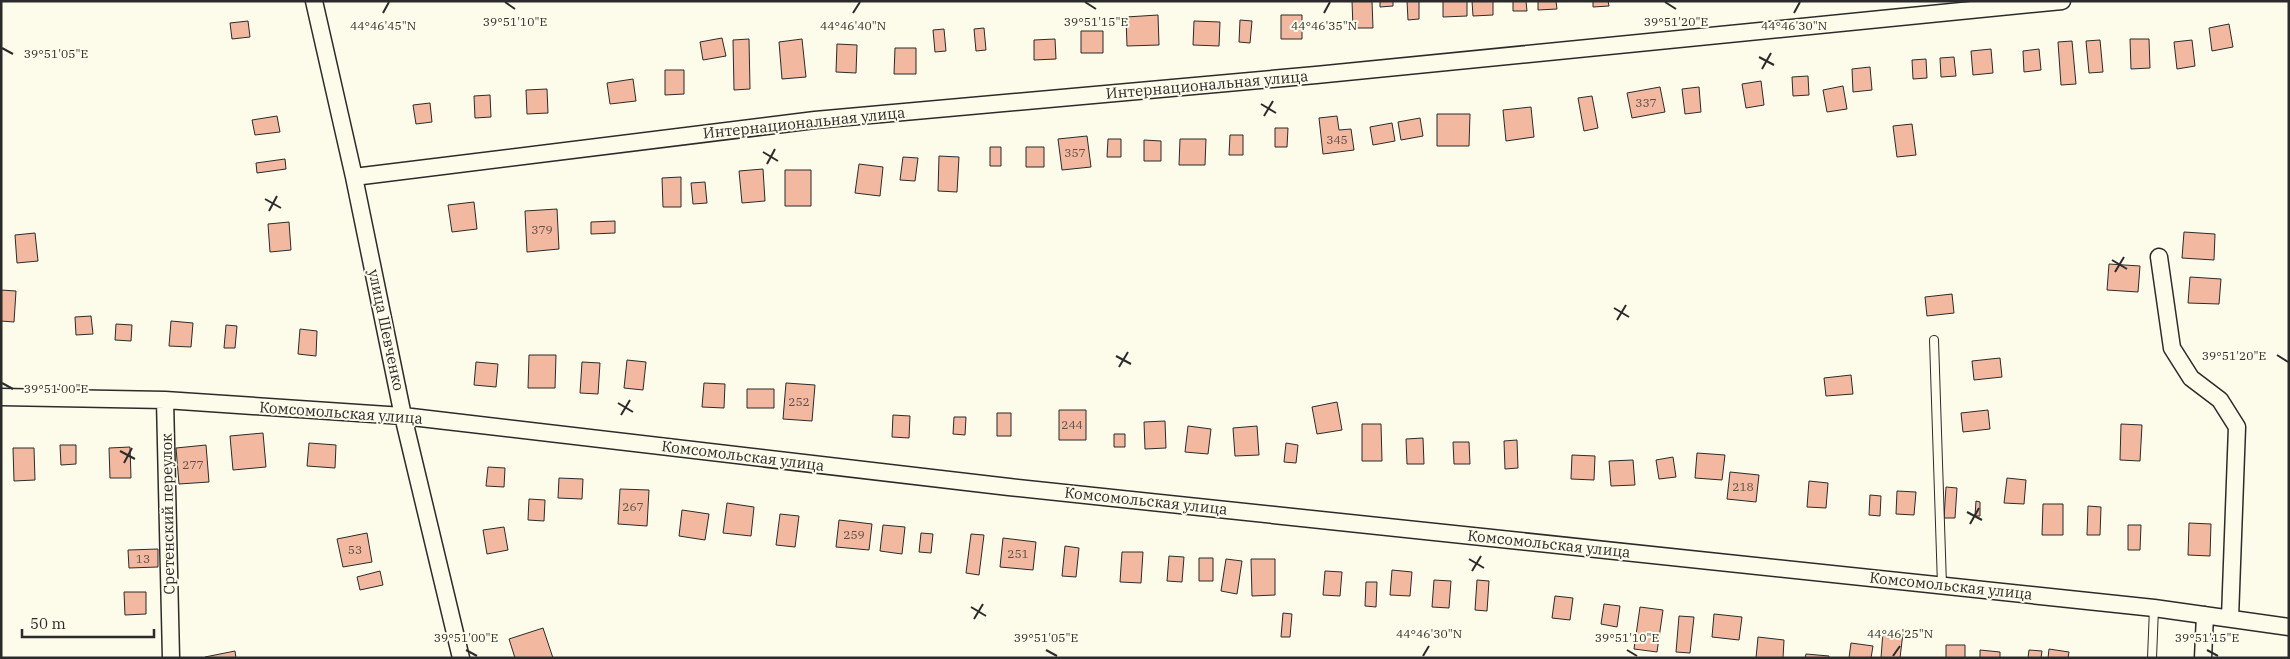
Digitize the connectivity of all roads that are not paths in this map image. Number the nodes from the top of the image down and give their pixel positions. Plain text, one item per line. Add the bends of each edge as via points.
1 (314, 1) edge
2 (2062, 1) edge
3 (354, 177) junction
4 (2159, 257) dead end
5 (1934, 340) dead end
6 (1, 398) edge
7 (165, 400) junction
8 (404, 416) junction
9 (1942, 585) junction
10 (2154, 608) junction
11 (2205, 615) junction
12 (2230, 618) junction
13 (2289, 627) edge
14 (171, 658) edge
15 (461, 658) edge
16 (2152, 658) edge
17 (2203, 658) edge

1 - 3 street, улица Шевченко
2 - 3 street, Интернациональная улица via 1316,76 815,120
3 - 8 street, улица Шевченко
4 - 12 street via 2172,348 2191,378 2220,400 2237,427
5 - 9 lane
6 - 7 street, Комсомольская улица
7 - 8 street, Комсомольская улица
7 - 14 street, Сретенский переулок
8 - 9 street, Комсомольская улица via 1009,487
8 - 15 street, улица Шевченко
9 - 10 street, Комсомольская улица
10 - 11 street, Комсомольская улица
10 - 16 lane
11 - 12 street, Комсомольская улица
11 - 17 street
12 - 13 street, Комсомольская улица

